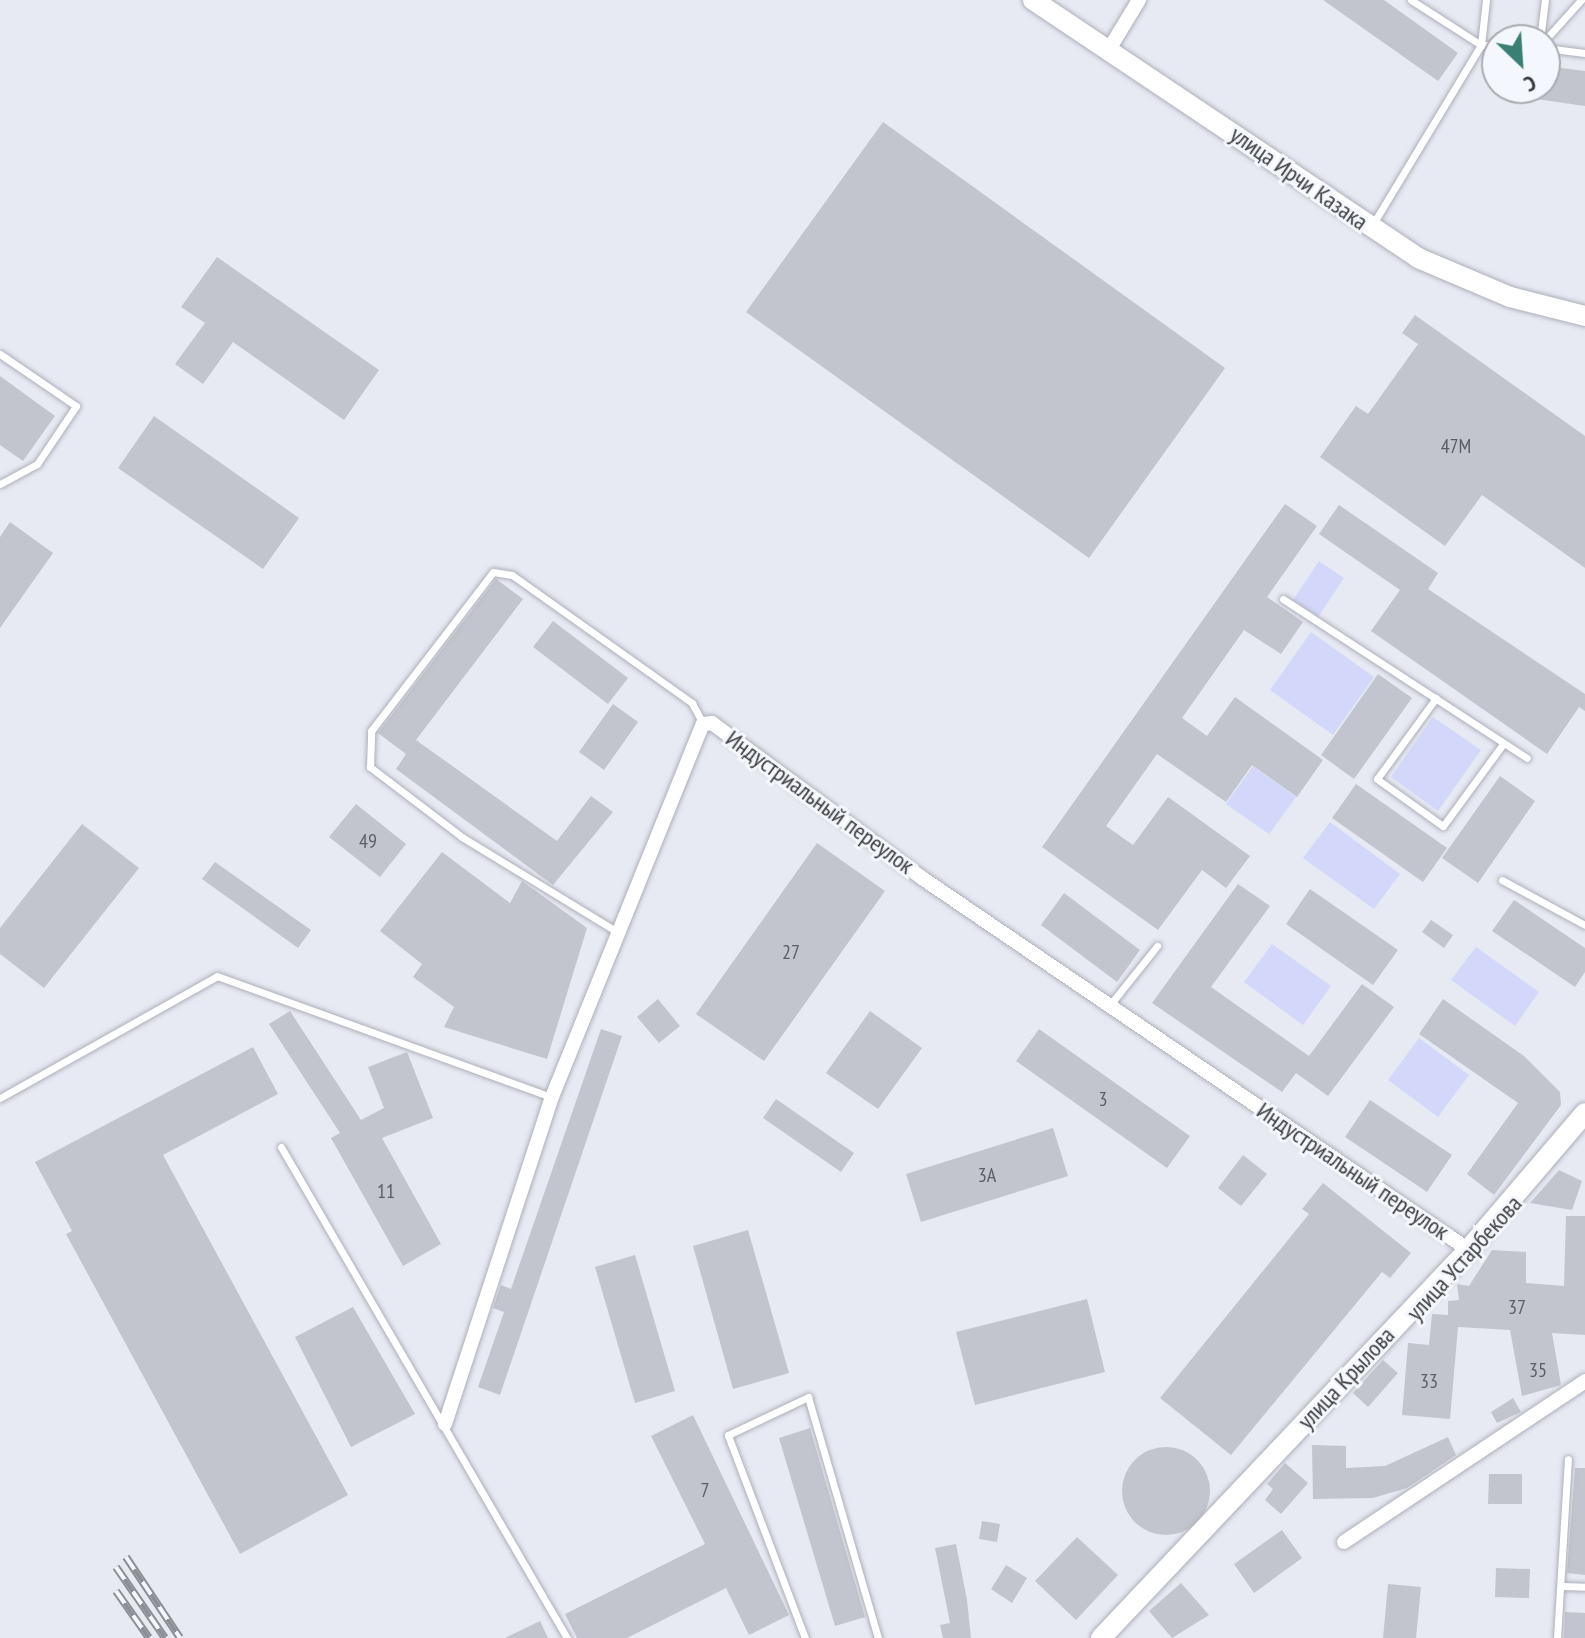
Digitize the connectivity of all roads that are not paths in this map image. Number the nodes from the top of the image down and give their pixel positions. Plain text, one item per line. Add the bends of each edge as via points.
1 (1033, 0) edge
2 (1139, 0) edge
3 (1411, 0) edge
4 (1486, 0) edge
5 (1545, 0) edge
6 (1581, 0) edge
7 (1483, 24) edge
8 (1543, 24) edge
9 (1558, 24) edge
10 (1481, 45) joint
11 (1111, 46) junction
12 (1561, 50) edge
13 (1585, 53) edge
14 (1371, 229) junction
15 (1585, 316) edge
16 (0, 354) edge
17 (0, 484) edge
18 (1283, 599) dead end
19 (1436, 698) junction
20 (703, 724) junction
21 (1503, 744) junction
22 (1527, 758) dead end
23 (1502, 880) dead end
24 (1585, 925) edge
25 (619, 933) junction
26 (1157, 946) dead end
27 (1109, 1006) junction
28 (552, 1097) junction
29 (0, 1098) edge
30 (1585, 1113) edge
31 (1585, 1120) edge
32 (281, 1147) dead end
33 (1470, 1251) junction
34 (1585, 1381) edge
35 (445, 1424) junction
36 (1568, 1459) dead end
37 (1344, 1542) dead end
38 (1562, 1586) junction
39 (1585, 1587) edge
40 (567, 1638) edge
41 (805, 1638) edge
42 (878, 1638) edge
43 (1101, 1638) edge
44 (1110, 1638) edge
45 (1557, 1638) edge

1 - 11 main road, улица Ирчи Казака
2 - 11 street
3 - 10 lane
4 - 7 lane
5 - 8 lane
6 - 9 lane
10 - 14 lane
11 - 14 main road, улица Ирчи Казака
12 - 13 lane
14 - 15 main road, улица Ирчи Казака via 1418,258 1510,297
16 - 17 lane via 76,406 37,464
18 - 19 lane
19 - 21 lane
19 - 21 lane via 1377,779 1443,826
20 - 25 street, Индустриальный переулок
20 - 25 lane via 692,703 512,575 493,572 371,731 370,767 462,837
20 - 27 street, Индустриальный переулок via 712,723
21 - 22 lane
23 - 24 lane
25 - 28 street, Индустриальный переулок
26 - 27 lane
27 - 33 street, Индустриальный переулок
28 - 29 lane via 217,976
28 - 35 street, Индустриальный переулок
30 - 33 main road, улица Крылова
31 - 33 main road, улица Устарбекова
32 - 35 lane
33 - 43 main road, улица Крылова
33 - 44 main road, улица Устарбекова
34 - 37 street
35 - 40 lane
36 - 38 lane
38 - 39 lane
38 - 45 lane
41 - 42 lane via 728,1435 808,1397

